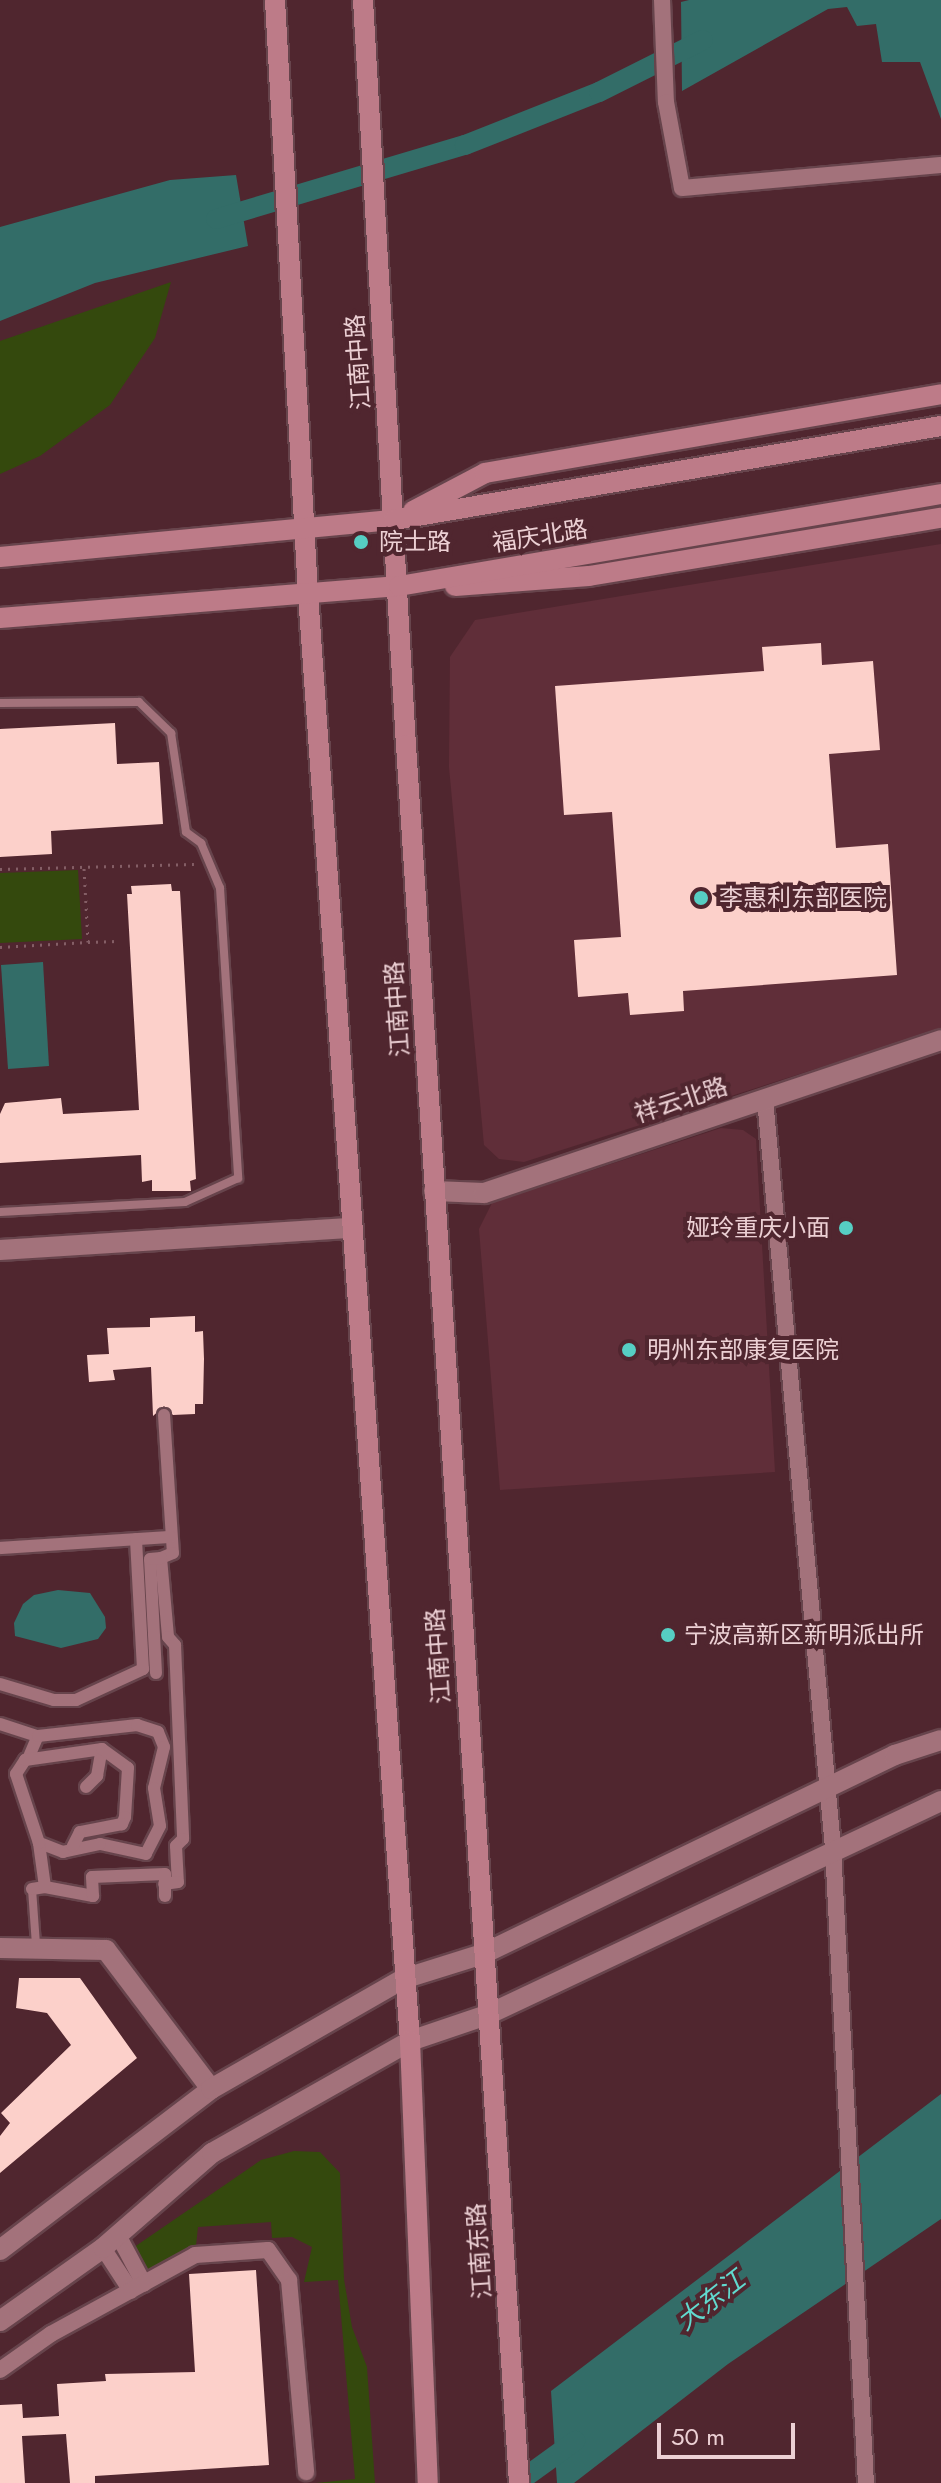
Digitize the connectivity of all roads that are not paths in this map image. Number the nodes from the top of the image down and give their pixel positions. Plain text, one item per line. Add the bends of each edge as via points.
1 (275, 0) edge
2 (363, 0) edge
3 (662, 0) edge
4 (935, 167) edge
5 (941, 394) edge
6 (941, 426) edge
7 (941, 494) edge
8 (941, 518) edge
9 (394, 520) junction
10 (304, 526) junction
11 (0, 557) edge
12 (399, 586) junction
13 (308, 594) junction
14 (0, 618) edge
15 (0, 703) edge
16 (941, 1040) edge
17 (765, 1099) junction
18 (434, 1191) junction
19 (0, 1212) edge
20 (352, 1228) junction
21 (0, 1250) edge
22 (164, 1415) dead end
23 (171, 1537) junction
24 (136, 1539) junction
25 (0, 1548) edge
26 (161, 1558) junction
27 (156, 1673) dead end
28 (0, 1684) edge
29 (0, 1724) edge
30 (38, 1736) junction
31 (941, 1740) edge
32 (102, 1749) junction
33 (28, 1759) junction
34 (86, 1787) dead end
35 (825, 1788) junction
36 (941, 1801) edge
37 (39, 1843) junction
38 (73, 1846) junction
39 (833, 1848) junction
40 (39, 1888) junction
41 (36, 1945) junction
42 (0, 1948) edge
43 (483, 1954) junction
44 (403, 1979) junction
45 (487, 2015) junction
46 (410, 2041) junction
47 (211, 2089) junction
48 (110, 2242) junction
49 (0, 2250) edge
50 (137, 2287) junction
51 (0, 2321) edge
52 (0, 2370) edge
53 (306, 2472) dead end
54 (428, 2483) edge
55 (519, 2483) edge
56 (866, 2483) edge

1 - 10 main road
2 - 9 main road, 江南中路
3 - 4 street via 666,102 682,188
5 - 9 main road via 485,473
6 - 9 main road
7 - 12 main road, 福庆北路
8 - 12 main road via 589,576 488,587
9 - 10 main road
9 - 12 main road, 江南中路
10 - 11 main road
10 - 13 main road
12 - 13 main road, 福庆北路
12 - 18 main road, 江南中路
13 - 14 main road, 福庆北路
13 - 20 main road
15 - 19 lane via 139,702 171,733 186,832 201,843 220,888 238,1178 185,1202
16 - 17 street, 祥云北路
17 - 18 street, 祥云北路 via 484,1193
17 - 35 street
18 - 43 main road, 江南中路
20 - 21 street
20 - 44 main road
22 - 23 street
23 - 24 street
23 - 26 street via 173,1553
24 - 25 street
24 - 28 street via 143,1669 76,1700 54,1700
26 - 27 street via 150,1559
26 - 40 street via 168,1637 175,1645 183,1839 176,1846 178,1882 165,1890 165,1874 92,1877 93,1896
29 - 30 street
30 - 33 street
30 - 38 street via 147,1725 158,1732 164,1747 154,1788 160,1826 146,1854 100,1844
31 - 35 street
32 - 33 street
32 - 34 street via 97,1776
32 - 38 street via 128,1768 125,1817 122,1824 80,1832
33 - 37 street via 16,1774
35 - 39 street
35 - 43 street
36 - 39 street
37 - 38 street via 63,1852
37 - 40 street
39 - 45 street
39 - 56 street
40 - 41 lane
41 - 42 street
41 - 47 street via 106,1950
43 - 44 street
43 - 45 main road, 江南中路
44 - 46 main road
44 - 47 street
45 - 46 street
45 - 55 main road, 江南东路
46 - 48 street via 212,2153
46 - 54 main road
47 - 49 street
48 - 50 street
48 - 51 street
50 - 52 street
50 - 53 street via 195,2255 268,2250 289,2280

